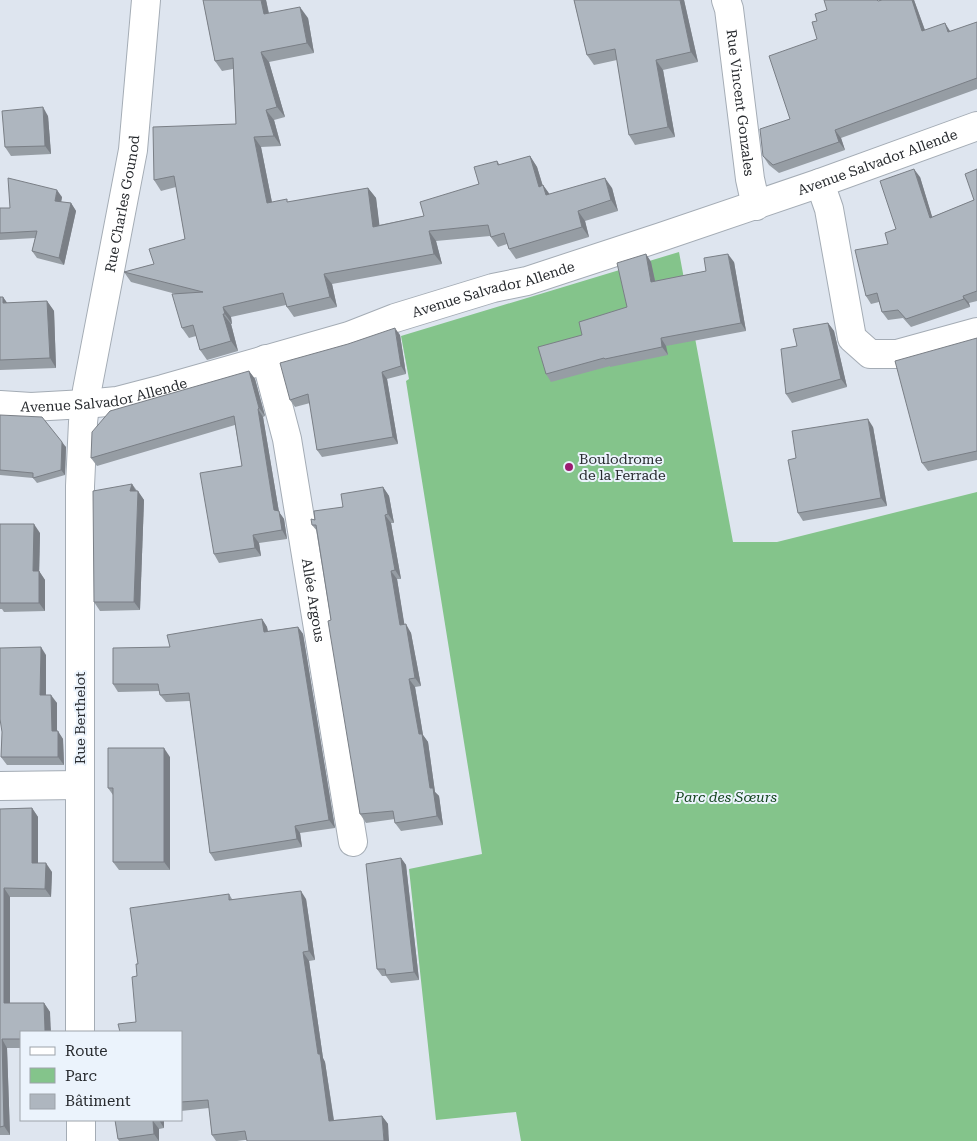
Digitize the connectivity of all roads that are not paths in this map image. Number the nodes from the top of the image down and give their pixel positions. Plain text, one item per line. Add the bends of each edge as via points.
1 (146, 0) edge
2 (726, 0) edge
3 (977, 126) edge
4 (820, 183) junction
5 (756, 206) junction
6 (977, 332) edge
7 (266, 359) junction
8 (85, 404) junction
9 (0, 405) edge
10 (0, 786) edge
11 (80, 786) junction
12 (353, 842) dead end
13 (80, 1031) edge
14 (81, 1121) edge
15 (81, 1141) edge

1 - 8 street, Rue Charles Gounod via 132,150
2 - 5 street, Rue Vincent Gonzales
3 - 4 street, Avenue Salvador Allende
4 - 5 street, Avenue Salvador Allende
4 - 6 street via 829,209 852,338 870,354 897,354
5 - 7 street, Avenue Salvador Allende via 527,281 493,288 395,318 349,336
7 - 8 street, Avenue Salvador Allende via 153,392
7 - 12 street, Allée Argous via 287,439
8 - 9 street, Avenue Salvador Allende
8 - 11 street, Rue Berthelot via 80,486
10 - 11 street
11 - 13 street, Rue Berthelot
14 - 15 street

